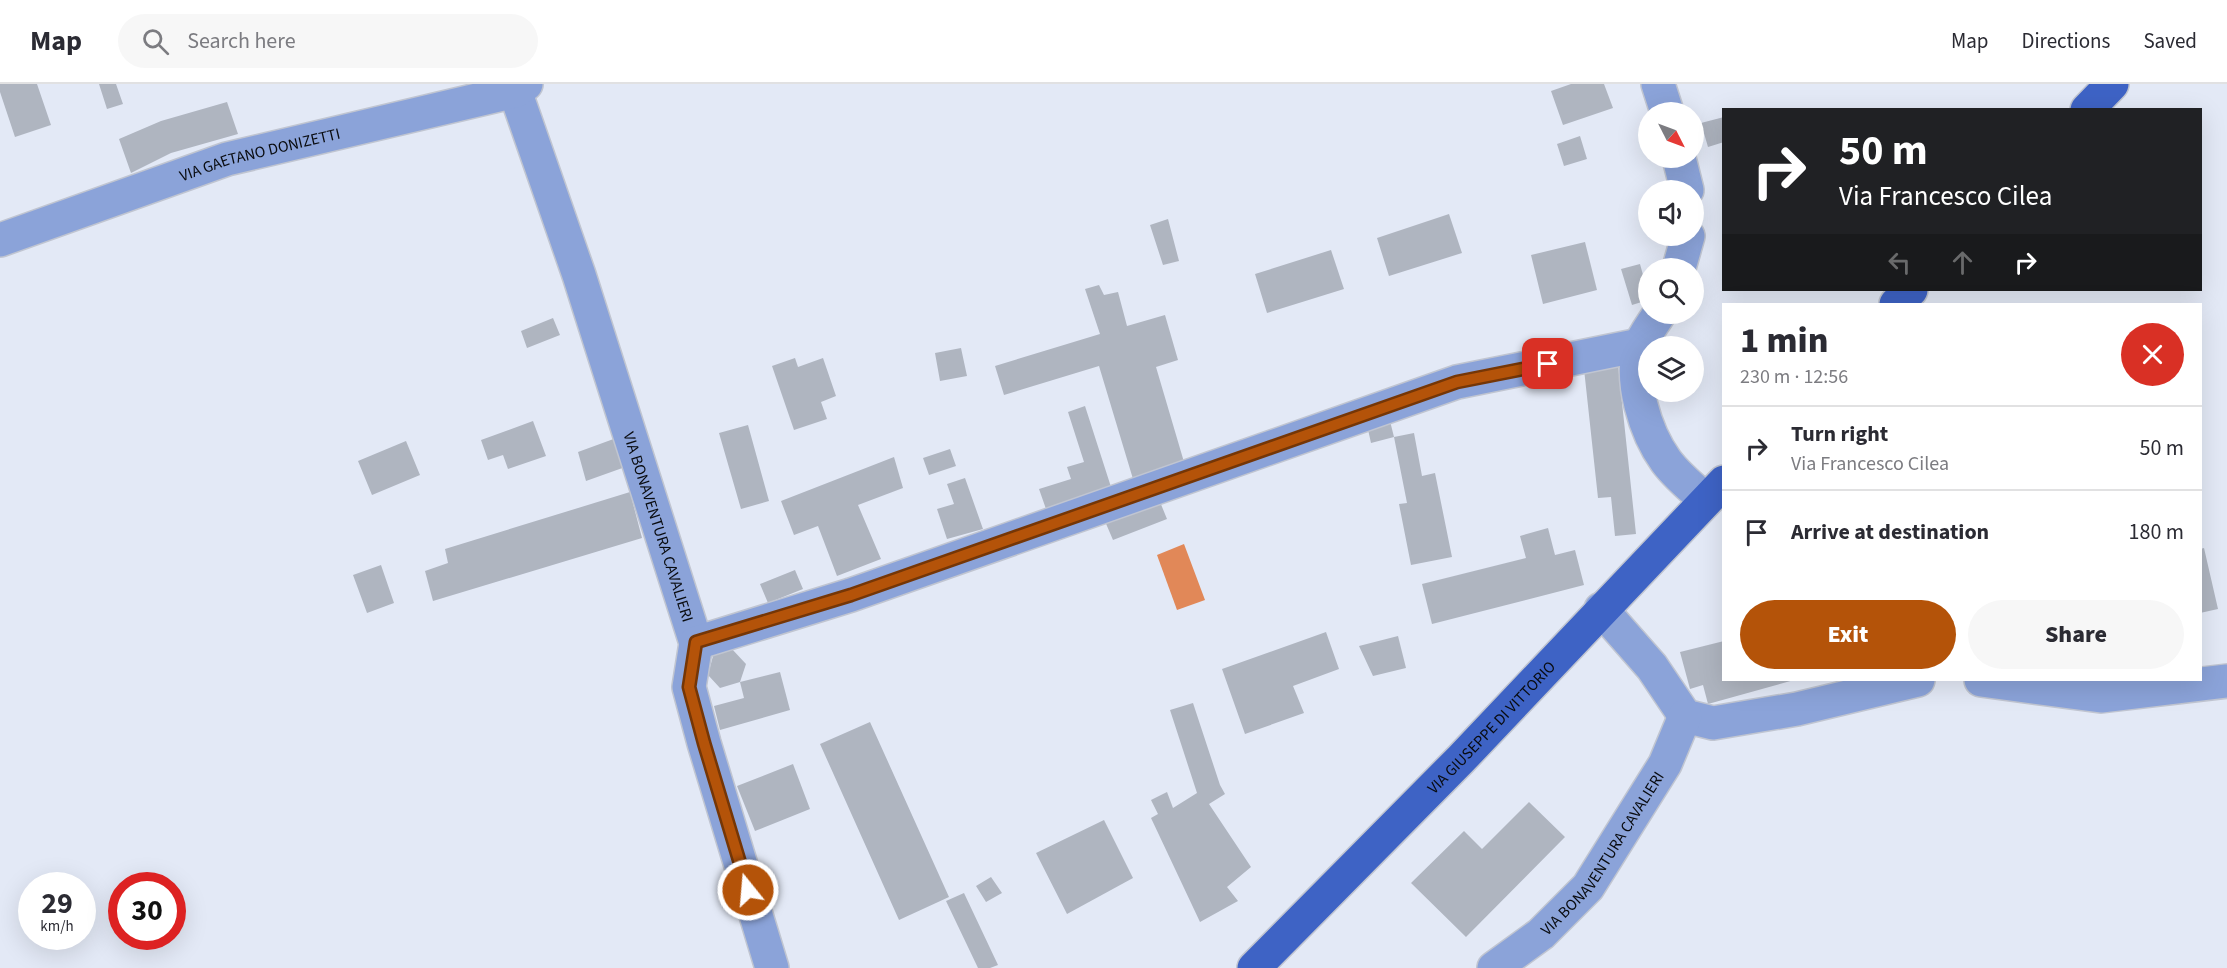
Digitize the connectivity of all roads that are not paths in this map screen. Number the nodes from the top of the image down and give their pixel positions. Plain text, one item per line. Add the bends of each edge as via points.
1 (1658, 84) edge
2 (2112, 84) edge
3 (520, 87) edge
4 (1664, 102) edge
5 (2089, 108) edge
6 (3, 231) edge
7 (1910, 291) edge
8 (1897, 303) edge
9 (1638, 345) edge
10 (1638, 358) edge
11 (1638, 389) edge
12 (1641, 402) edge
13 (1714, 491) edge
14 (1601, 609) junction
15 (696, 642) junction
16 (1914, 681) edge
17 (1988, 681) edge
18 (2227, 681) edge
19 (1685, 716) junction
20 (772, 968) edge
21 (1254, 968) edge
22 (1494, 968) edge

1 - 4 street
2 - 5 main road
3 - 6 street, VIA GAETANO DONIZETTI via 227,159
3 - 15 street, VIA BONAVENTURA CAVALIERI
7 - 8 main road
9 - 15 street via 1457,382 851,595
10 - 11 street
12 - 13 street via 1649,430 1680,478
13 - 14 main road, VIA GIUSEPPE DI VITTORIO
14 - 19 street via 1652,667
14 - 21 main road, VIA GIUSEPPE DI VITTORIO via 1461,759
15 - 20 street, VIA BONAVENTURA CAVALIERI via 689,687
16 - 19 street via 1797,709 1713,723
17 - 18 street via 2101,696
19 - 22 street, VIA BONAVENTURA CAVALIERI via 1665,764 1588,887 1541,934

